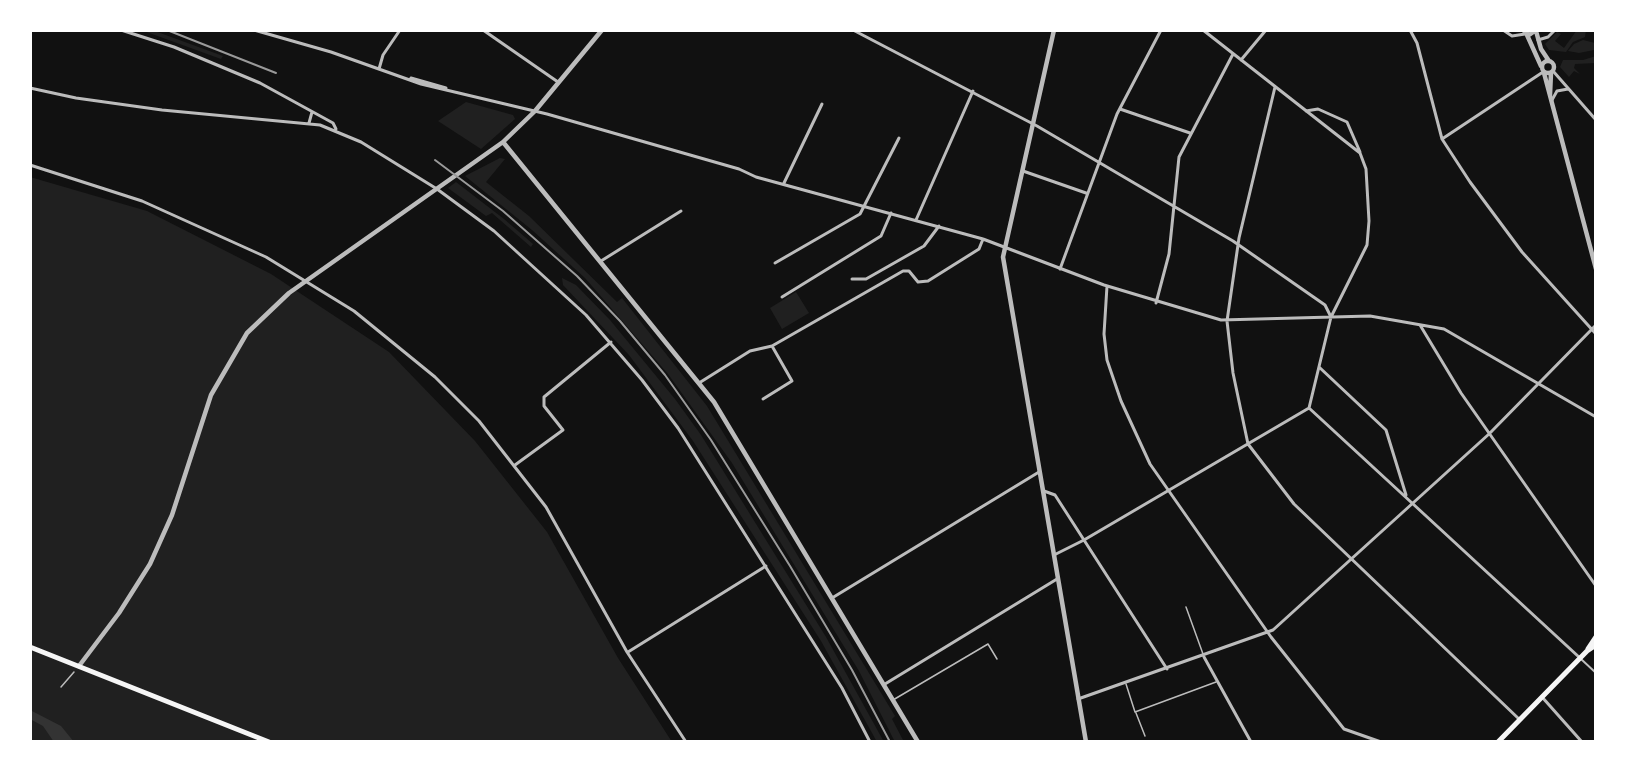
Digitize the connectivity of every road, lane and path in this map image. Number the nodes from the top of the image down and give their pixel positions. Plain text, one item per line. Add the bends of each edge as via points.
1 (121, 30) edge
2 (254, 30) edge
3 (400, 30) edge
4 (483, 30) edge
5 (602, 30) edge
6 (853, 30) edge
7 (1054, 30) edge
8 (1161, 30) edge
9 (1203, 30) edge
10 (1266, 30) edge
11 (1410, 30) edge
12 (1503, 30) edge
13 (1536, 30) edge
14 (1555, 30) edge
15 (261, 31) edge
16 (1525, 33) edge
17 (1538, 40) junction
18 (1233, 54) junction
19 (1241, 60) junction
20 (1549, 61) junction
21 (1541, 66) junction
22 (379, 69) junction
23 (1544, 72) junction
24 (1552, 72) junction
25 (559, 83) junction
26 (1275, 87) junction
27 (30, 88) edge
28 (1569, 89) junction
29 (973, 91) junction
30 (1550, 95) junction
31 (1551, 102) junction
32 (822, 104) dead end
33 (1120, 109) junction
34 (535, 111) junction
35 (1306, 111) junction
36 (312, 112) junction
37 (1596, 120) edge
38 (309, 123) junction
39 (1032, 123) junction
40 (337, 130) junction
41 (1190, 133) junction
42 (899, 138) dead end
43 (1442, 139) junction
44 (503, 142) junction
45 (1360, 153) junction
46 (1098, 162) junction
47 (30, 165) edge
48 (1023, 171) junction
49 (783, 184) junction
50 (437, 189) junction
51 (1087, 193) junction
52 (866, 205) junction
53 (1174, 207) junction
54 (681, 211) dead end
55 (891, 213) junction
56 (916, 220) junction
57 (939, 226) junction
58 (982, 239) junction
59 (1239, 244) junction
60 (1004, 247) junction
61 (601, 262) junction
62 (775, 263) dead end
63 (1060, 269) junction
64 (1596, 269) edge
65 (852, 279) dead end
66 (307, 280) junction
67 (1107, 286) junction
68 (782, 297) dead end
69 (1156, 303) junction
70 (1331, 317) junction
71 (1227, 321) junction
72 (1420, 325) junction
73 (1596, 325) edge
74 (1592, 328) junction
75 (1596, 334) edge
76 (611, 342) junction
77 (772, 346) junction
78 (1319, 367) junction
79 (699, 383) junction
80 (1540, 384) junction
81 (763, 399) dead end
82 (1309, 408) junction
83 (1596, 417) edge
84 (1489, 434) junction
85 (1248, 444) junction
86 (515, 465) junction
87 (1039, 472) junction
88 (1167, 490) junction
89 (1042, 491) junction
90 (1406, 497) junction
91 (1413, 503) junction
92 (1084, 540) junction
93 (1054, 555) junction
94 (1351, 560) junction
95 (766, 566) junction
96 (1058, 579) junction
97 (1596, 586) edge
98 (832, 598) junction
99 (1186, 607) dead end
100 (1268, 632) junction
101 (1596, 637) edge
102 (1596, 645) edge
103 (30, 647) edge
104 (1587, 651) junction
105 (628, 652) junction
106 (1204, 656) junction
107 (1580, 658) junction
108 (997, 659) dead end
109 (79, 666) junction
110 (1167, 669) junction
111 (74, 672) dead end
112 (1596, 674) edge
113 (1218, 681) junction
114 (1125, 683) junction
115 (883, 685) junction
116 (61, 687) dead end
117 (1542, 697) junction
118 (1078, 699) junction
119 (893, 701) junction
120 (1135, 712) junction
121 (1520, 719) junction
122 (1145, 736) dead end
123 (269, 742) edge
124 (686, 742) edge
125 (870, 742) edge
126 (918, 742) edge
127 (1086, 742) edge
128 (1251, 742) edge
129 (1381, 742) edge
130 (1497, 742) edge
131 (1582, 742) edge

1 - 36 street via 220,65
2 - 15 street
3 - 22 street
4 - 25 street
5 - 25 street
6 - 29 street
7 - 39 street
8 - 33 street
9 - 18 street
10 - 19 street
11 - 43 street via 1417,43
12 - 16 street via 1512,36
13 - 16 street
13 - 17 street
14 - 17 street
15 - 22 street
16 - 21 street
17 - 20 street
18 - 19 street
18 - 41 street
19 - 26 street
20 - 21 street
20 - 24 street via 1554,65
21 - 23 street
22 - 34 street via 421,84
23 - 24 street
23 - 30 street
23 - 43 street
24 - 28 street
24 - 30 street
25 - 34 street
26 - 35 street
26 - 59 street
27 - 38 street via 162,110
28 - 31 street via 1557,91
28 - 37 street
29 - 39 street
29 - 56 street
30 - 31 street
31 - 64 street
32 - 49 street
33 - 41 street
33 - 46 street
34 - 44 street
34 - 49 street
35 - 45 street
35 - 45 street via 1318,109 1347,122
36 - 38 street
36 - 40 street via 333,123
38 - 40 street
39 - 46 street
39 - 48 street
40 - 50 street
41 - 53 street via 1179,157
42 - 52 street
43 - 74 street via 1522,252
44 - 50 street
44 - 61 street
45 - 70 street via 1366,169 1367,245
46 - 51 street
46 - 53 street
47 - 66 street via 142,201 252,250
48 - 51 street
48 - 60 street
49 - 52 street
50 - 66 street
50 - 76 street via 515,249
51 - 63 street
52 - 55 street
52 - 62 street via 860,214
53 - 59 street
53 - 69 street via 1169,254
54 - 61 street
55 - 56 street
55 - 68 street via 881,236
56 - 57 street
57 - 58 street
57 - 65 street via 924,246 866,279
58 - 60 street
58 - 77 street via 979,249 928,280 918,282 909,271 903,271
59 - 70 street via 1325,305
59 - 71 street
60 - 63 street
60 - 87 street
61 - 79 street
63 - 67 street
66 - 86 street via 372,325 435,377
66 - 109 street via 266,313 237,347 211,395 172,515 150,564 126,604
67 - 69 street
67 - 88 street via 1107,360 1150,464
69 - 71 street
70 - 71 street
70 - 72 street via 1370,316
70 - 78 street
71 - 85 street
72 - 80 street via 1444,329
72 - 84 street
73 - 74 street
74 - 75 street
74 - 80 street
76 - 86 street via 544,397 544,406 563,430
76 - 95 street via 680,430
77 - 79 street via 750,351
77 - 81 street via 792,381
78 - 82 street
78 - 90 street via 1386,430
79 - 98 street
80 - 83 street
80 - 84 street
82 - 85 street
82 - 90 street
84 - 91 street
84 - 97 street
85 - 88 street
85 - 94 street via 1294,504
86 - 105 street via 562,533
87 - 89 street
87 - 98 street
88 - 92 street
88 - 100 street
89 - 92 street via 1055,495
89 - 93 street
90 - 91 street
91 - 94 street
91 - 107 street
92 - 93 street
92 - 110 street
93 - 96 street
94 - 100 street
94 - 121 street
95 - 105 street
95 - 125 street via 842,688
96 - 115 street
96 - 118 street
98 - 115 street
99 - 106 lane
100 - 106 street
100 - 129 street via 1344,729
101 - 104 main road
102 - 104 main road
103 - 109 main road
104 - 107 main road
105 - 124 street
106 - 110 street
106 - 113 street
107 - 112 street
107 - 117 main road
108 - 119 lane via 988,644
109 - 123 main road
110 - 114 street
111 - 116 lane
113 - 120 lane
113 - 128 street
114 - 118 street
114 - 120 lane
115 - 119 street
117 - 121 main road
117 - 131 street
118 - 127 street
119 - 126 street
120 - 122 lane
121 - 130 main road

